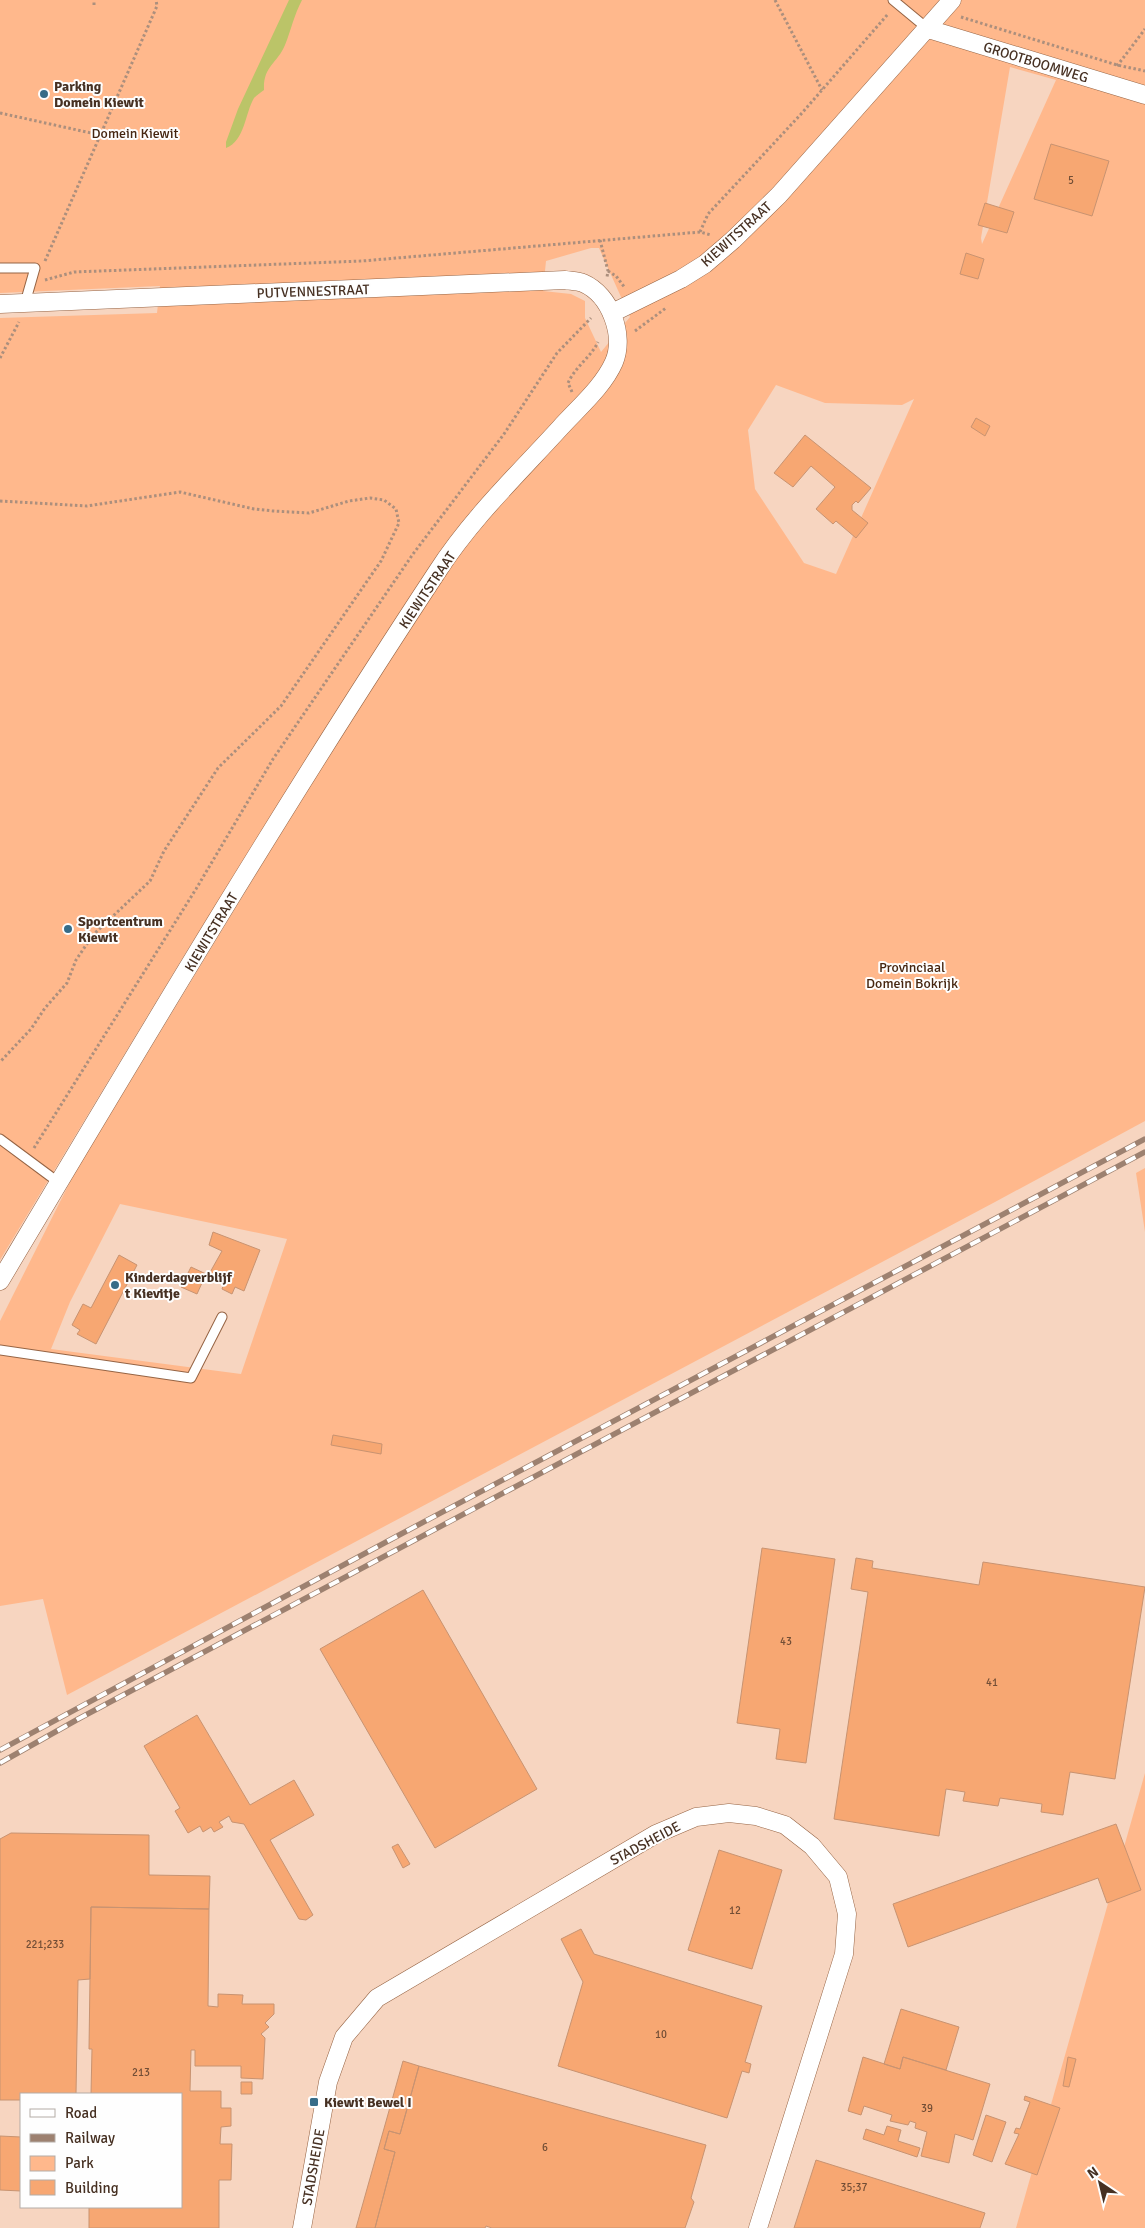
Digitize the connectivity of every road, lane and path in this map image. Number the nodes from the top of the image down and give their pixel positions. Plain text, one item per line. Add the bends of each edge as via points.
1 (94, 0) edge
2 (156, 0) edge
3 (775, 0) edge
4 (952, 0) edge
5 (894, 2) edge
6 (94, 5) dead end
7 (1145, 28) edge
8 (928, 29) junction
9 (1145, 71) edge
10 (822, 90) junction
11 (1145, 95) edge
12 (0, 113) edge
13 (100, 136) junction
14 (700, 232) junction
15 (600, 240) junction
16 (733, 240) junction
17 (0, 268) edge
18 (608, 271) junction
19 (607, 279) dead end
20 (34, 282) junction
21 (629, 293) dead end
22 (28, 303) junction
23 (0, 304) edge
24 (589, 312) dead end
25 (612, 313) junction
26 (591, 318) junction
27 (594, 326) dead end
28 (598, 338) dead end
29 (0, 358) edge
30 (583, 403) junction
31 (0, 501) edge
32 (0, 1062) edge
33 (0, 1139) edge
34 (27, 1159) junction
35 (58, 1182) junction
36 (0, 1281) edge
37 (222, 1317) dead end
38 (0, 1350) edge
39 (302, 2228) edge
40 (758, 2228) edge

1 - 6 path
2 - 13 path via 157,6
3 - 10 path
4 - 8 street, KIEWITSTRAAT
5 - 8 lane
5 - 10 path via 885,20
7 - 9 path via 1117,65
8 - 11 street, GROOTBOOMWEG
8 - 16 street, KIEWITSTRAAT via 779,195
10 - 14 path via 708,214
12 - 13 path
13 - 20 path
14 - 15 path
14 - 16 path
15 - 18 path
15 - 20 path via 362,262 74,272
16 - 25 street, KIEWITSTRAAT via 681,279
17 - 20 lane via 35,268
18 - 19 path
18 - 21 path
20 - 22 lane
22 - 23 street, PUTVENNESTRAAT
22 - 25 street, PUTVENNESTRAAT via 565,280 583,283 599,294
22 - 29 path
24 - 26 path
25 - 30 street, KIEWITSTRAAT via 618,337 616,359
26 - 27 path
26 - 34 path via 557,353 504,434 412,554 273,758 196,889
28 - 30 path via 598,343 568,383
30 - 35 street, KIEWITSTRAAT via 484,511 439,568 296,793
31 - 32 path via 87,506 180,492 254,509 309,513 370,498 384,500 396,509 399,523 381,561 281,706 218,768 164,852 150,881 94,935 76,960 67,983
33 - 34 lane
34 - 35 lane
35 - 36 street, KIEWITSTRAAT
37 - 38 lane via 191,1378
39 - 40 street, STADSHEIDE via 328,2082 344,2037 376,1998 656,1834 696,1817 729,1813 756,1816 785,1825 812,1846 838,1877 847,1914 844,1954

